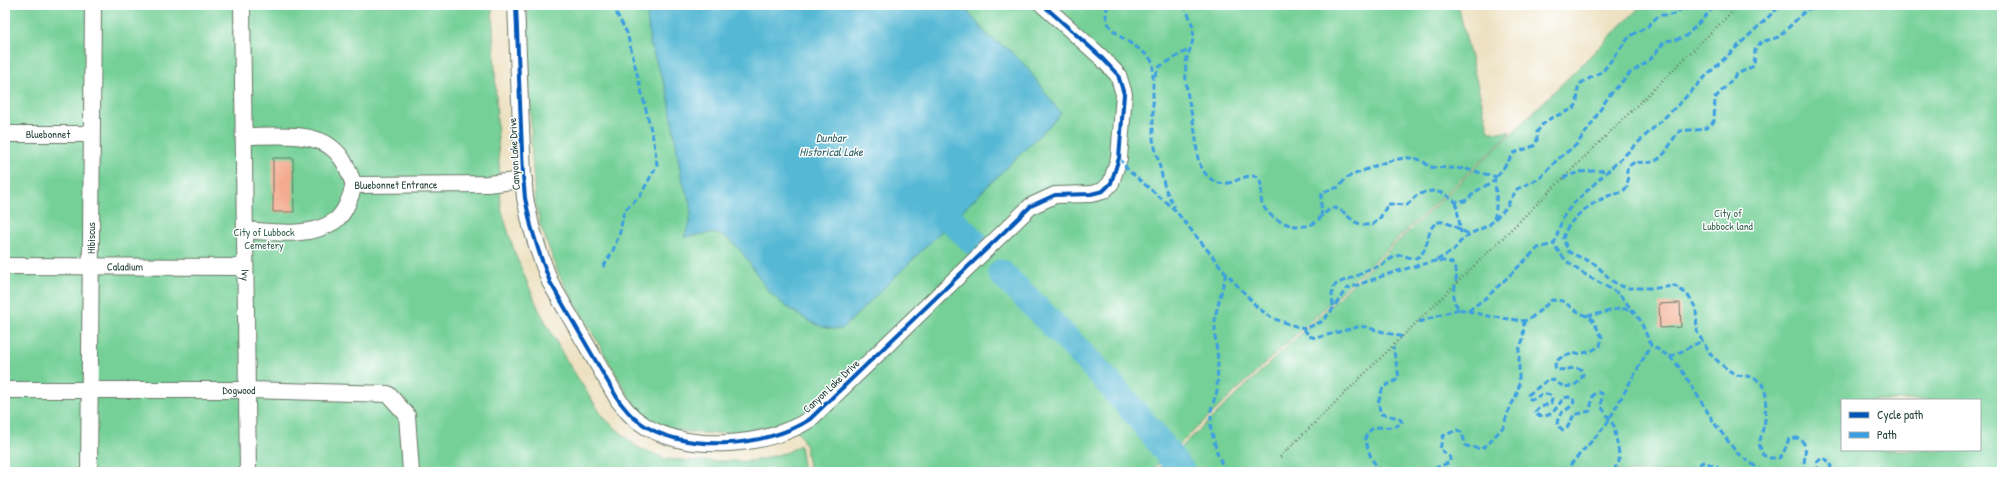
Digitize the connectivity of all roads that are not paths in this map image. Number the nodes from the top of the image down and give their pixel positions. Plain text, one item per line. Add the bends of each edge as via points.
1 (93, 5) edge
2 (242, 5) edge
3 (516, 5) edge
4 (1043, 5) edge
5 (5, 134) edge
6 (92, 134) junction
7 (244, 136) junction
8 (524, 180) junction
9 (354, 185) junction
10 (245, 230) junction
11 (5, 266) edge
12 (91, 266) junction
13 (245, 267) junction
14 (5, 390) edge
15 (90, 390) junction
16 (247, 390) junction
17 (89, 472) edge
18 (248, 472) edge
19 (411, 472) edge

1 - 6 street, Hibiscus
2 - 7 street, Ivy
3 - 8 street, Canyon Lake Drive
4 - 8 street, Canyon Lake Drive via 1102,57 1118,75 1124,94 1119,158 1111,183 1103,191 1055,195 1031,206 810,419 786,432 751,441 683,440 660,434 638,422 619,401 550,282 531,226
5 - 6 street, Bluebonnet
6 - 12 street, Hibiscus
7 - 9 street, Bluebonnet Entrance via 311,138 332,147 345,163
7 - 10 street, Ivy
8 - 9 street, Bluebonnet Entrance via 487,184
9 - 10 street via 347,206 334,222 305,231 284,233
10 - 13 street, Ivy
11 - 12 street, Caladium
12 - 13 street, Caladium
12 - 15 street, Hibiscus
13 - 16 street, Ivy
14 - 15 street, Dogwood
15 - 16 street, Dogwood
15 - 17 street, Hibiscus
16 - 18 street, Ivy
16 - 19 street, Dogwood via 388,394 407,415

